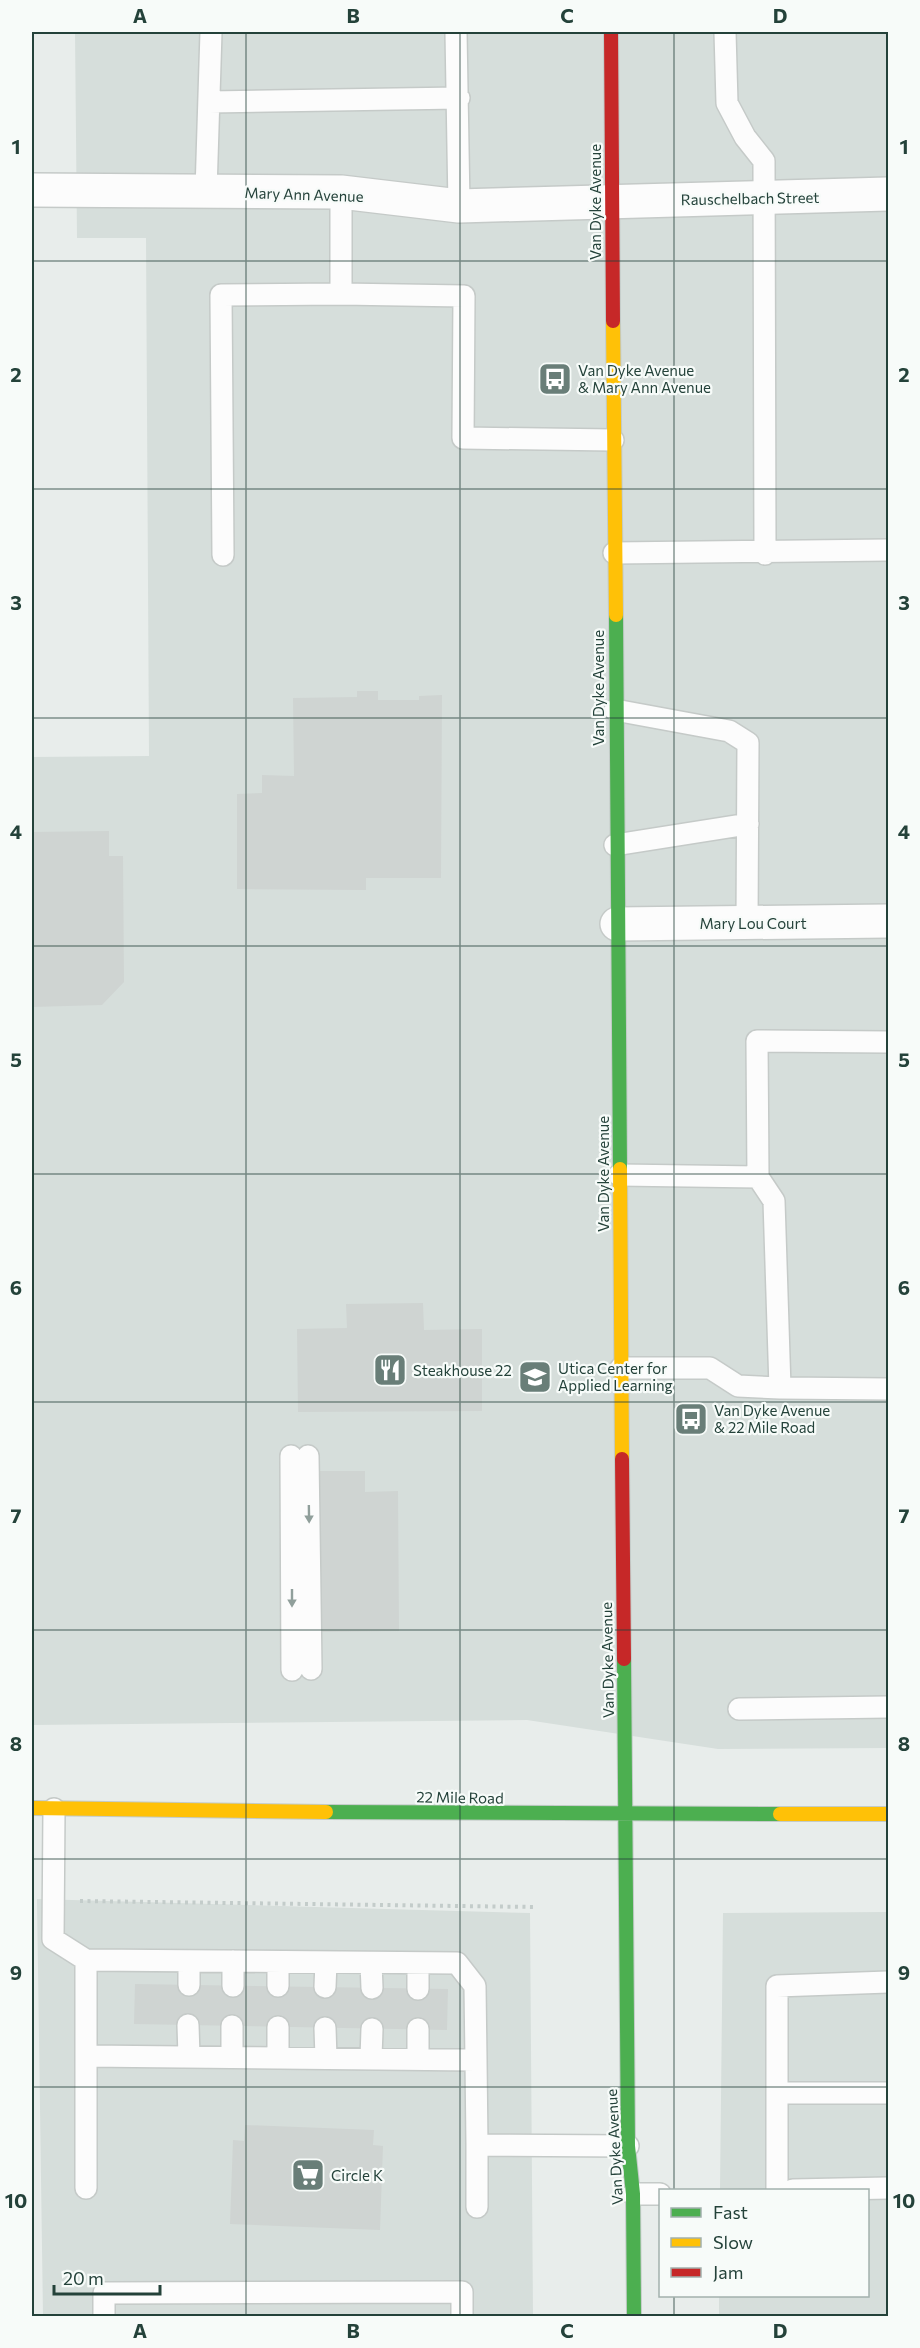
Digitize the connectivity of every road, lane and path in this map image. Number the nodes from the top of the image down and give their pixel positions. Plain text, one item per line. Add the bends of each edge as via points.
1 (211, 32) edge
2 (456, 32) edge
3 (610, 32) edge
4 (725, 32) edge
5 (459, 98) junction
6 (209, 102) junction
7 (32, 190) edge
8 (206, 191) junction
9 (341, 192) junction
10 (888, 194) edge
11 (766, 199) junction
12 (611, 201) junction
13 (459, 206) junction
14 (341, 294) junction
15 (613, 440) junction
16 (888, 550) edge
17 (614, 554) junction
18 (765, 554) junction
19 (223, 555) dead end
20 (615, 710) junction
21 (748, 824) junction
22 (615, 844) junction
23 (888, 921) edge
24 (747, 923) junction
25 (617, 924) junction
26 (888, 1042) edge
27 (619, 1175) junction
28 (758, 1177) junction
29 (621, 1368) junction
30 (780, 1388) junction
31 (888, 1389) edge
32 (299, 1456) dead end
33 (302, 1669) dead end
34 (888, 1707) edge
35 (739, 1709) dead end
36 (32, 1808) edge
37 (54, 1809) junction
38 (626, 1814) junction
39 (888, 1814) edge
40 (53, 1900) junction
41 (535, 1907) dead end
42 (86, 1960) junction
43 (189, 1961) junction
44 (233, 1961) junction
45 (278, 1962) junction
46 (326, 1962) junction
47 (371, 1963) junction
48 (418, 1963) junction
49 (888, 1982) edge
50 (189, 1985) dead end
51 (232, 1986) dead end
52 (278, 1986) dead end
53 (325, 1987) dead end
54 (372, 1988) dead end
55 (418, 1989) dead end
56 (188, 2025) dead end
57 (232, 2026) dead end
58 (278, 2027) dead end
59 (325, 2028) dead end
60 (372, 2029) dead end
61 (418, 2029) dead end
62 (86, 2056) junction
63 (189, 2056) junction
64 (232, 2057) junction
65 (278, 2057) junction
66 (326, 2058) junction
67 (371, 2058) junction
68 (418, 2059) junction
69 (476, 2060) junction
70 (777, 2093) junction
71 (888, 2093) edge
72 (477, 2145) junction
73 (628, 2146) junction
74 (86, 2188) dead end
75 (888, 2188) edge
76 (777, 2189) edge
77 (840, 2189) edge
78 (633, 2194) junction
79 (659, 2194) edge
80 (477, 2207) dead end
81 (104, 2316) edge
82 (462, 2316) edge
83 (634, 2316) edge

1 - 6 lane
2 - 5 lane
3 - 12 main road, Van Dyke Avenue
4 - 11 lane via 727,104 764,161
5 - 6 lane
5 - 13 lane
6 - 8 lane
7 - 8 street, Mary Ann Avenue
8 - 9 street, Mary Ann Avenue
9 - 13 street, Mary Ann Avenue
9 - 14 lane
10 - 11 street, Rauschelbach Street
11 - 12 street, Rauschelbach Street
11 - 18 lane
12 - 13 street, Mary Ann Avenue
12 - 15 main road, Van Dyke Avenue
14 - 15 lane via 464,296 463,438
14 - 19 lane via 221,295
15 - 17 main road, Van Dyke Avenue
16 - 18 lane
17 - 18 lane
17 - 20 main road, Van Dyke Avenue
20 - 21 lane via 729,731 748,743
20 - 22 main road, Van Dyke Avenue
21 - 22 lane
21 - 24 lane
22 - 25 main road, Van Dyke Avenue
23 - 24 street, Mary Lou Court
24 - 25 street, Mary Lou Court
25 - 27 main road, Van Dyke Avenue
26 - 28 lane via 757,1041
27 - 28 lane
27 - 29 main road, Van Dyke Avenue
28 - 30 lane via 774,1200
29 - 30 lane via 710,1368 738,1386
29 - 38 main road, Van Dyke Avenue
30 - 31 lane
32 -> 33 lane
34 - 35 lane
36 - 37 main road, 22 Mile Road
37 - 38 main road, 22 Mile Road
37 - 40 lane
38 - 39 main road, 22 Mile Road
38 - 73 main road, Van Dyke Avenue
40 - 41 path
40 - 42 lane via 53,1939
42 - 43 lane
42 - 62 lane
43 - 44 lane
43 - 50 lane
44 - 45 lane
44 - 51 lane
45 - 46 lane
45 - 52 lane
46 - 47 lane
46 - 53 lane
47 - 48 lane
47 - 54 lane
48 - 55 lane
48 - 69 lane via 457,1964 475,1986
49 - 70 lane via 777,1986
56 - 63 lane
57 - 64 lane
58 - 65 lane
59 - 66 lane
60 - 67 lane
61 - 68 lane
62 - 63 lane
62 - 74 lane
63 - 64 lane
64 - 65 lane
65 - 66 lane
66 - 67 lane
67 - 68 lane
68 - 69 lane
69 - 72 lane
70 - 71 lane
70 - 76 lane
72 - 73 lane
72 - 80 lane
73 - 78 main road, Van Dyke Avenue
75 - 77 lane
78 - 79 lane
78 - 83 main road, Van Dyke Avenue
81 - 82 lane via 104,2293 462,2292

